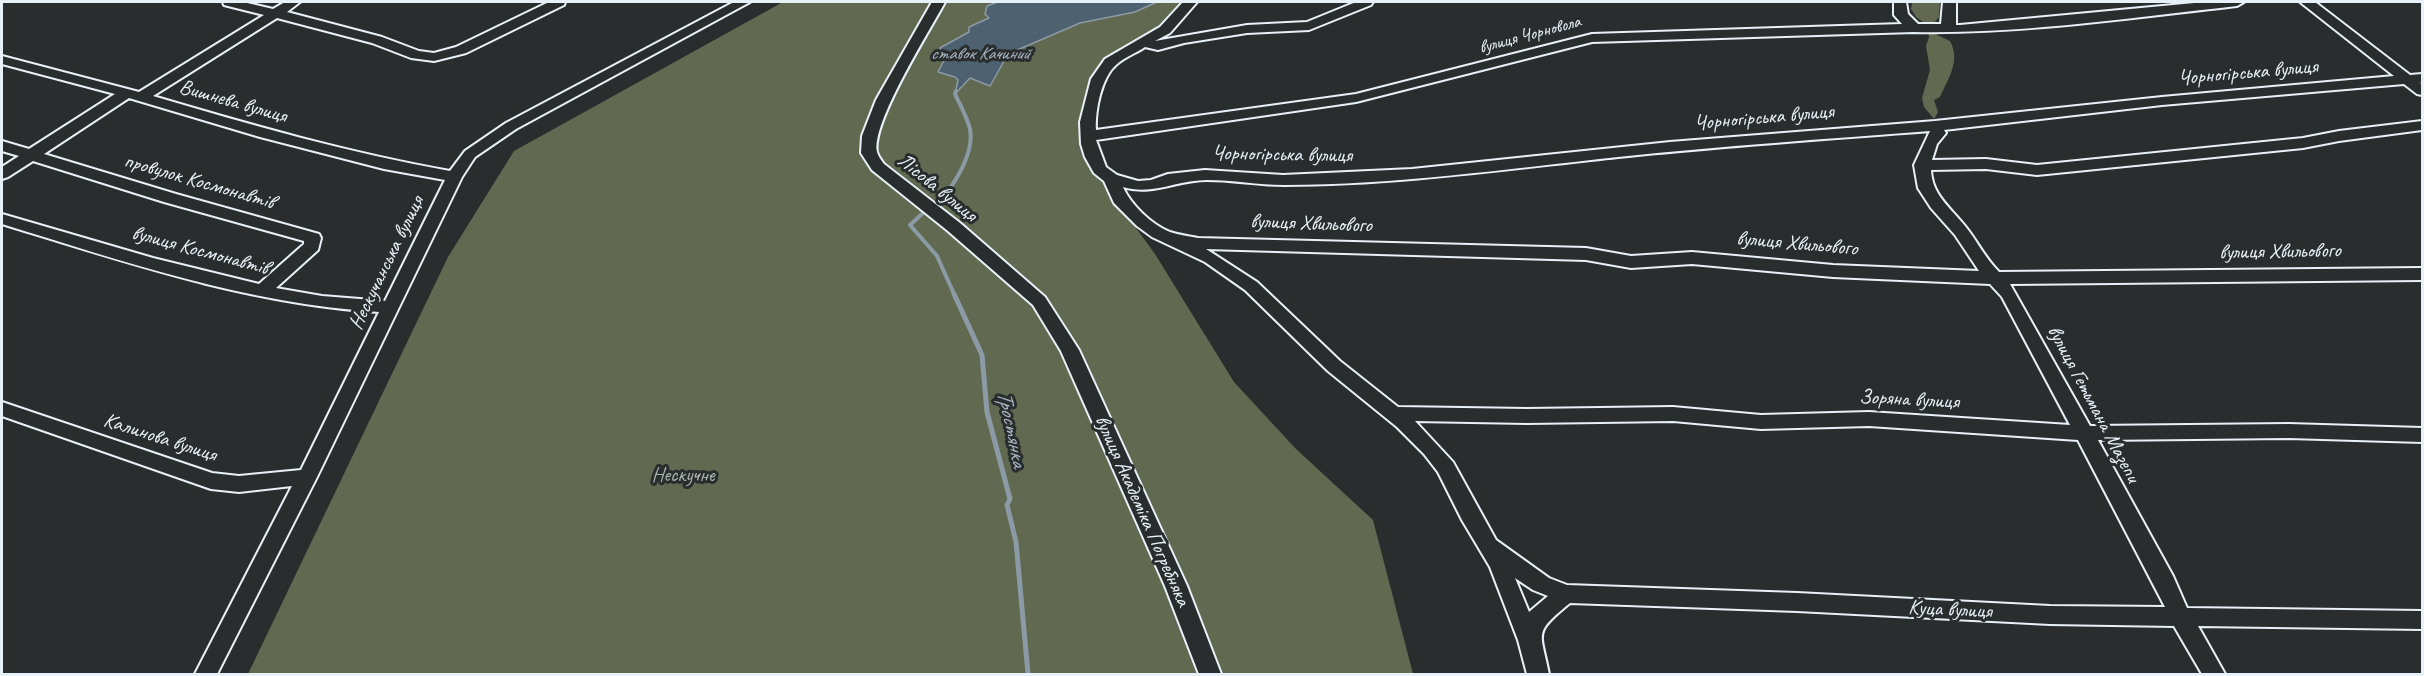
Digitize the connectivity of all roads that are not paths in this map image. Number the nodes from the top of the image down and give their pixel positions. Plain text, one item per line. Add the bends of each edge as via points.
1 (229, 2) edge
2 (294, 2) edge
3 (559, 2) edge
4 (743, 2) edge
5 (938, 2) edge
6 (1190, 2) edge
7 (1366, 2) edge
8 (1900, 2) edge
9 (1950, 2) edge
10 (2237, 2) edge
11 (2307, 2) edge
12 (273, 13) junction
13 (1930, 29) junction
14 (1147, 40) junction
15 (2, 60) edge
16 (2415, 78) edge
17 (2422, 91) edge
18 (134, 95) junction
19 (1935, 126) junction
20 (2422, 126) edge
21 (1089, 136) junction
22 (2, 146) edge
23 (31, 155) junction
24 (1922, 165) junction
25 (2, 174) edge
26 (454, 177) junction
27 (1111, 178) junction
28 (2, 219) edge
29 (1169, 238) junction
30 (2422, 274) edge
31 (1997, 278) junction
32 (262, 291) junction
33 (390, 307) junction
34 (1070, 350) joint
35 (2, 410) edge
36 (1393, 414) junction
37 (2082, 433) junction
38 (2422, 435) edge
39 (307, 477) junction
40 (1491, 548) junction
41 (1566, 594) junction
42 (2180, 616) junction
43 (2422, 620) edge
44 (1528, 640) junction
45 (206, 675) edge
46 (1210, 675) edge
47 (1538, 675) edge
48 (2214, 675) edge

1 - 12 street
2 - 12 street
3 - 12 street via 444,56 420,56
4 - 26 street, Нескучанська вулиця via 511,126 470,154
5 - 34 street, Лісова вулиця via 883,100 870,136 869,153 878,167 1039,301
6 - 14 street via 1165,30
7 - 14 street via 1310,26 1209,34 1158,46
8 - 13 street via 1901,15
9 - 13 street via 1949,25
10 - 13 street, вулиця Чорновола via 2094,18
11 - 16 street
12 - 18 street
13 - 21 street, вулиця Чорновола via 1592,38 1356,98
14 - 21 street via 1103,69 1090,108
15 - 18 street, Вишнева вулиця
16 - 17 street
16 - 19 street, Чорногірська вулиця
18 - 23 street
18 - 26 street, Вишнева вулиця via 384,164
19 - 24 street via 1938,133
19 - 27 street, Чорногірська вулиця via 1670,147 1412,174 1283,180 1205,175 1137,186
20 - 24 street via 2303,143 2037,170 1986,164
21 - 27 street via 1093,157 1100,170
22 - 23 street, провулок Космонавтів
23 - 25 street
23 - 32 street, провулок Космонавтів via 313,238 312,246
24 - 31 street, вулиця Гетьмана Мазепи via 1926,190 1981,264
26 - 33 street, Нескучанська вулиця
27 - 29 street via 1120,199 1143,222
28 - 32 street, вулиця Космонавтів
29 - 31 street, вулиця Хвильового via 1198,243 1586,254 1631,262 1692,258 1833,271
29 - 36 street via 1211,258 1251,286 1334,366
30 - 31 street, вулиця Хвильового
31 - 37 street, вулиця Гетьмана Мазепи
32 - 33 street, вулиця Космонавтів via 301,299
33 - 39 street, Нескучанська вулиця
34 - 46 street, вулиця Академіка Погребняка via 1176,586
35 - 39 street, Калинова вулиця via 211,481 239,484
36 - 37 street, Зоряна вулиця via 1673,414 1761,422 1869,419
36 - 40 street via 1446,467
37 - 38 street, Зоряна вулиця via 2289,431
37 - 42 street, вулиця Гетьмана Мазепи via 2166,582
39 - 45 street, Нескучанська вулиця
40 - 41 street, Куца вулиця via 1541,584
40 - 44 street
41 - 42 street, Куца вулиця via 2050,615
41 - 44 street via 1538,616
42 - 43 street, Куца вулиця
42 - 48 street, вулиця Гетьмана Мазепи
44 - 47 street

